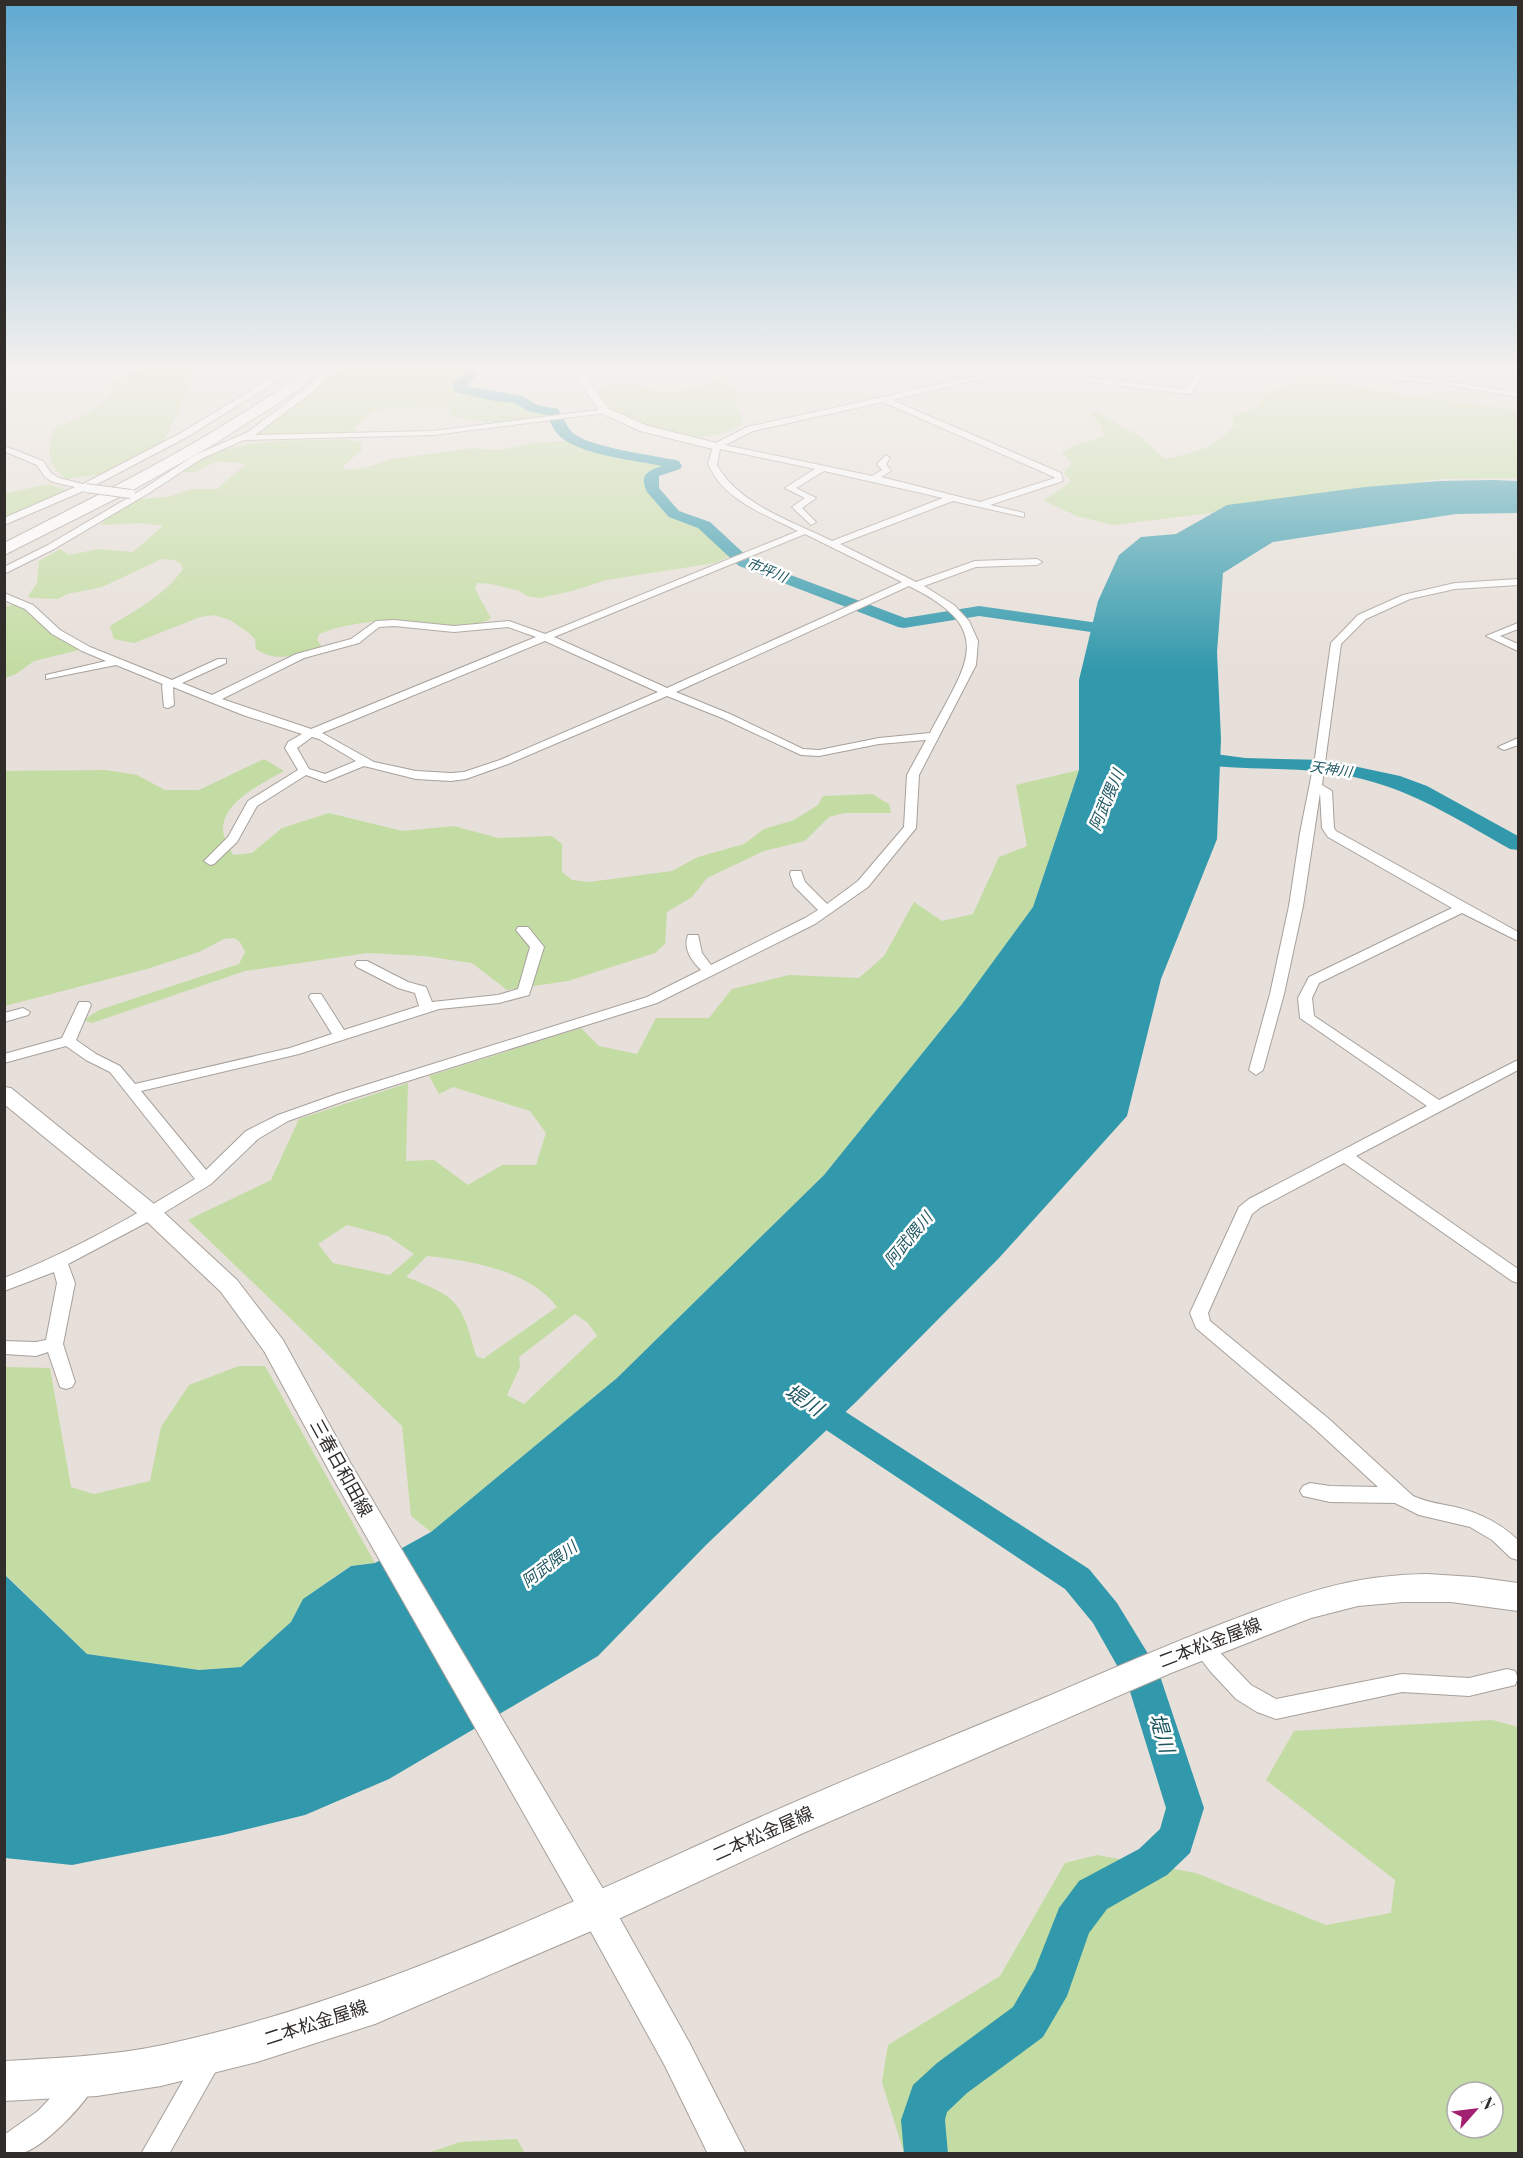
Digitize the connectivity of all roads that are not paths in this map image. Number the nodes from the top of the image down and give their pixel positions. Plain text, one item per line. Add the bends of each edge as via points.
1 (43, 468) edge
2 (122, 468) edge
3 (144, 468) edge
4 (158, 468) edge
5 (182, 468) edge
6 (716, 468) edge
7 (822, 468) joint
8 (884, 468) edge
9 (1041, 468) edge
10 (874, 478) junction
11 (85, 487) junction
12 (133, 495) junction
13 (153, 496) dead end
14 (1033, 497) dead end
15 (952, 498) junction
16 (995, 500) junction
17 (980, 505) junction
18 (1021, 515) dead end
19 (822, 516) dead end
20 (4, 522) edge
21 (804, 526) junction
22 (4, 542) edge
23 (832, 544) junction
24 (4, 550) edge
25 (1037, 562) dead end
26 (4, 571) edge
27 (1518, 582) edge
28 (913, 583) junction
29 (4, 596) edge
30 (1518, 626) edge
31 (546, 638) junction
32 (1518, 648) edge
33 (119, 661) junction
34 (222, 661) dead end
35 (50, 677) dead end
36 (171, 683) junction
37 (669, 692) junction
38 (213, 699) junction
39 (168, 705) dead end
40 (312, 734) junction
41 (933, 736) junction
42 (1518, 741) edge
43 (1504, 747) dead end
44 (364, 762) junction
45 (305, 771) junction
46 (1315, 786) junction
47 (210, 861) dead end
48 (796, 874) dead end
49 (1462, 908) junction
50 (826, 911) junction
51 (523, 930) dead end
52 (1518, 937) edge
53 (693, 938) dead end
54 (362, 964) dead end
55 (710, 971) junction
56 (316, 998) dead end
57 (84, 1005) dead end
58 (427, 1008) junction
59 (23, 1012) dead end
60 (4, 1018) edge
61 (340, 1036) junction
62 (68, 1041) junction
63 (4, 1059) edge
64 (1518, 1064) edge
65 (1256, 1070) dead end
66 (132, 1089) junction
67 (4, 1093) edge
68 (1439, 1107) junction
69 (1345, 1156) junction
70 (205, 1180) junction
71 (151, 1213) junction
72 (59, 1262) junction
73 (1518, 1277) edge
74 (4, 1285) edge
75 (54, 1344) junction
76 (4, 1347) edge
77 (66, 1382) dead end
78 (1310, 1491) dead end
79 (1399, 1495) junction
80 (1518, 1552) edge
81 (1518, 1597) edge
82 (1201, 1646) junction
83 (1507, 1678) dead end
84 (597, 1910) junction
85 (214, 2053) junction
86 (87, 2077) junction
87 (4, 2081) edge
88 (4, 2150) edge
89 (154, 2154) edge
90 (728, 2154) edge

1 - 11 street via 56,480
2 - 11 street
3 - 22 highway
4 - 24 highway
5 - 12 street
6 - 21 street via 735,492 751,504
7 - 10 street
7 - 21 street via 789,488 812,498 797,507
8 - 10 street via 887,471
9 - 16 street via 1060,479
10 - 15 street
11 - 12 street, bridge
11 - 20 street
12 - 13 street
12 - 26 street via 51,547
14 - 16 street
15 - 17 street
15 - 23 street
16 - 17 street
17 - 18 street
19 - 21 street
21 - 23 street
21 - 31 street
23 - 28 street
25 - 28 street via 988,559
27 - 46 street via 1455,586 1407,597 1362,618 1341,636 1336,643
28 - 37 street
28 - 41 street via 957,613 973,640 971,665
29 - 33 street via 29,607 69,641
30 - 32 street via 1491,636
31 - 37 street
31 - 38 street via 509,624 454,629 376,624 355,641 300,656
31 - 40 street
33 - 35 street
33 - 36 street
34 - 36 street
36 - 38 street
36 - 39 street via 167,686
37 - 41 street via 801,752 819,753 879,741
37 - 44 street via 540,748 466,775 416,775
38 - 40 street
40 - 44 street via 334,742
40 - 45 street via 291,748
41 - 50 street via 913,775 910,828 864,884
42 - 43 street
44 - 45 street via 325,778
45 - 47 street via 252,804 233,839
46 - 49 street via 1326,791 1328,828 1332,834
46 - 65 street via 1296,906
48 - 50 street via 799,883
49 - 52 street
49 - 68 street via 1314,980 1306,989 1307,1018
50 - 55 street
51 - 58 street via 537,948 524,992
53 - 55 street via 692,949
54 - 58 street via 421,990
55 - 70 street via 652,1000 283,1118 252,1135
56 - 61 street
57 - 62 street
58 - 61 street
59 - 60 street
61 - 66 street via 294,1051
62 - 63 street
62 - 66 street via 115,1069
64 - 68 street
66 - 70 street
67 - 71 main road, 三春日和田線
68 - 69 street
69 - 73 street
69 - 79 street via 1245,1211 1199,1313 1202,1324 1322,1424
70 - 71 street
71 - 72 street
71 - 84 main road, 三春日和田線 via 230,1286 274,1346
72 - 74 street
72 - 75 street via 66,1283
75 - 76 street via 36,1349
75 - 77 street
78 - 79 street
79 - 80 street via 1423,1510 1484,1524
81 - 82 main road, 二本松金屋線 via 1434,1588 1340,1596
82 - 83 street via 1244,1694 1276,1709 1402,1683 1469,1687
82 - 84 main road, 二本松金屋線 via 788,1822
84 - 85 main road, 二本松金屋線 via 375,2004
84 - 90 main road, 三春日和田線
85 - 86 main road, 二本松金屋線
85 - 89 street
86 - 87 main road, 二本松金屋線
86 - 88 street via 42,2127

